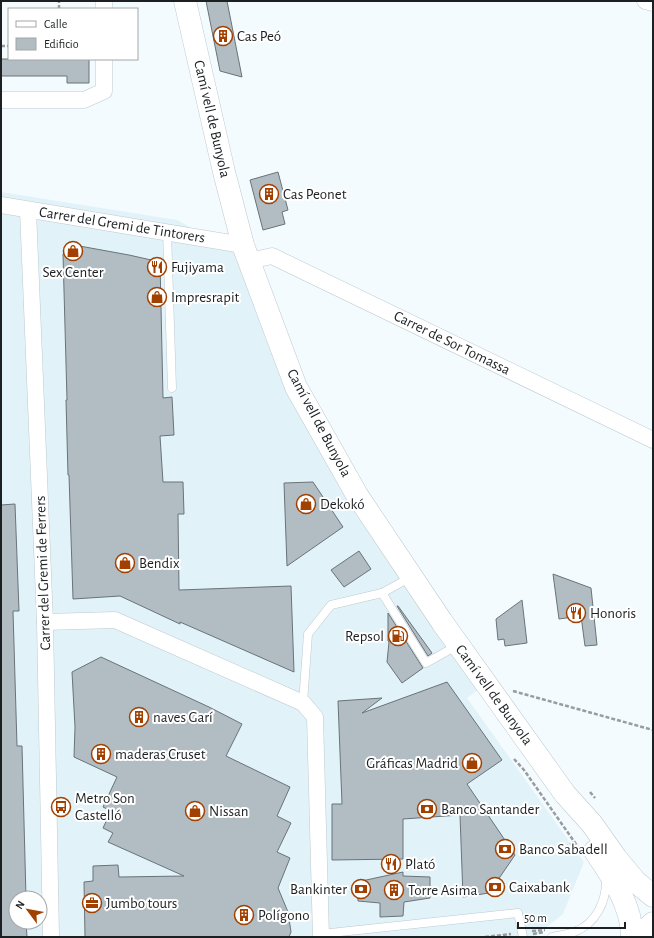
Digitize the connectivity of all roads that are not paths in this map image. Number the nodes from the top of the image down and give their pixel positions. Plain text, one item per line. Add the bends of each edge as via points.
1 (185, 1) edge
2 (645, 1) edge
3 (653, 3) edge
4 (104, 60) edge
5 (1, 100) edge
6 (1, 205) edge
7 (28, 210) junction
8 (167, 232) junction
9 (246, 253) junction
10 (172, 388) dead end
11 (653, 440) edge
12 (411, 576) junction
13 (382, 593) junction
14 (45, 622) junction
15 (458, 645) junction
16 (303, 703) junction
17 (565, 794) junction
18 (603, 862) junction
19 (653, 896) edge
20 (551, 932) edge
21 (638, 932) edge
22 (522, 935) edge
23 (321, 936) edge
24 (51, 937) edge

1 - 9 main road, Camí vell de Bunyola via 224,172
2 - 3 street
4 - 5 street via 104,91 84,100
6 - 7 street, Carrer del Gremi de Tintorers
7 - 8 street, Carrer del Gremi de Tintorers
7 - 14 street, Carrer del Gremi de Ferrers
8 - 9 street, Carrer del Gremi de Tintorers
8 - 10 lane
9 - 11 street, Carrer de Sor Tomassa via 272,256
9 - 12 main road, Camí vell de Bunyola via 296,387 357,495
12 - 13 lane
12 - 15 main road, Camí vell de Bunyola
13 - 15 lane via 426,663
13 - 16 lane via 331,605 308,634
14 - 16 street via 115,620
14 - 24 street, Carrer del Gremi de Ferrers
15 - 17 main road, Camí vell de Bunyola
16 - 23 street via 315,717
17 - 18 main road via 582,831 582,842
17 - 19 main road via 592,824 636,882
18 - 20 lane via 606,889 604,902 597,914 578,931
18 - 21 main road
22 - 23 lane via 518,913

